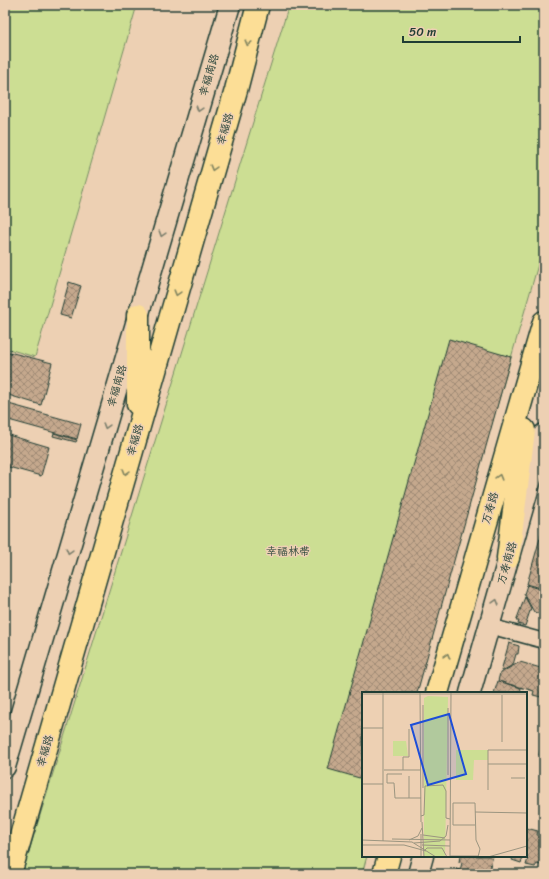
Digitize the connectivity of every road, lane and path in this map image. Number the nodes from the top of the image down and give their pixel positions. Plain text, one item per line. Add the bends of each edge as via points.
1 (230, 5) edge
2 (258, 5) edge
3 (138, 315) junction
4 (544, 322) edge
5 (531, 366) junction
6 (138, 430) junction
7 (544, 434) edge
8 (508, 558) junction
9 (489, 626) junction
10 (544, 641) edge
11 (437, 692) edge
12 (470, 692) edge
13 (5, 767) edge
14 (389, 857) edge
15 (424, 857) edge
16 (10, 874) edge
17 (384, 874) edge
18 (418, 874) edge

1 -> 3 main road, 幸福南路
2 -> 6 main road, 幸福路
3 - 6 main road
3 -> 13 main road, 幸福南路
4 - 5 main road, 万寿路
5 - 8 main road
11 -> 5 main road, 万寿路
6 -> 16 main road, 幸福路
7 - 8 main road, 万寿南路
9 -> 8 main road, 万寿南路
9 - 10 street
9 - 12 main road, 万寿南路
14 - 17 main road
15 - 18 main road

